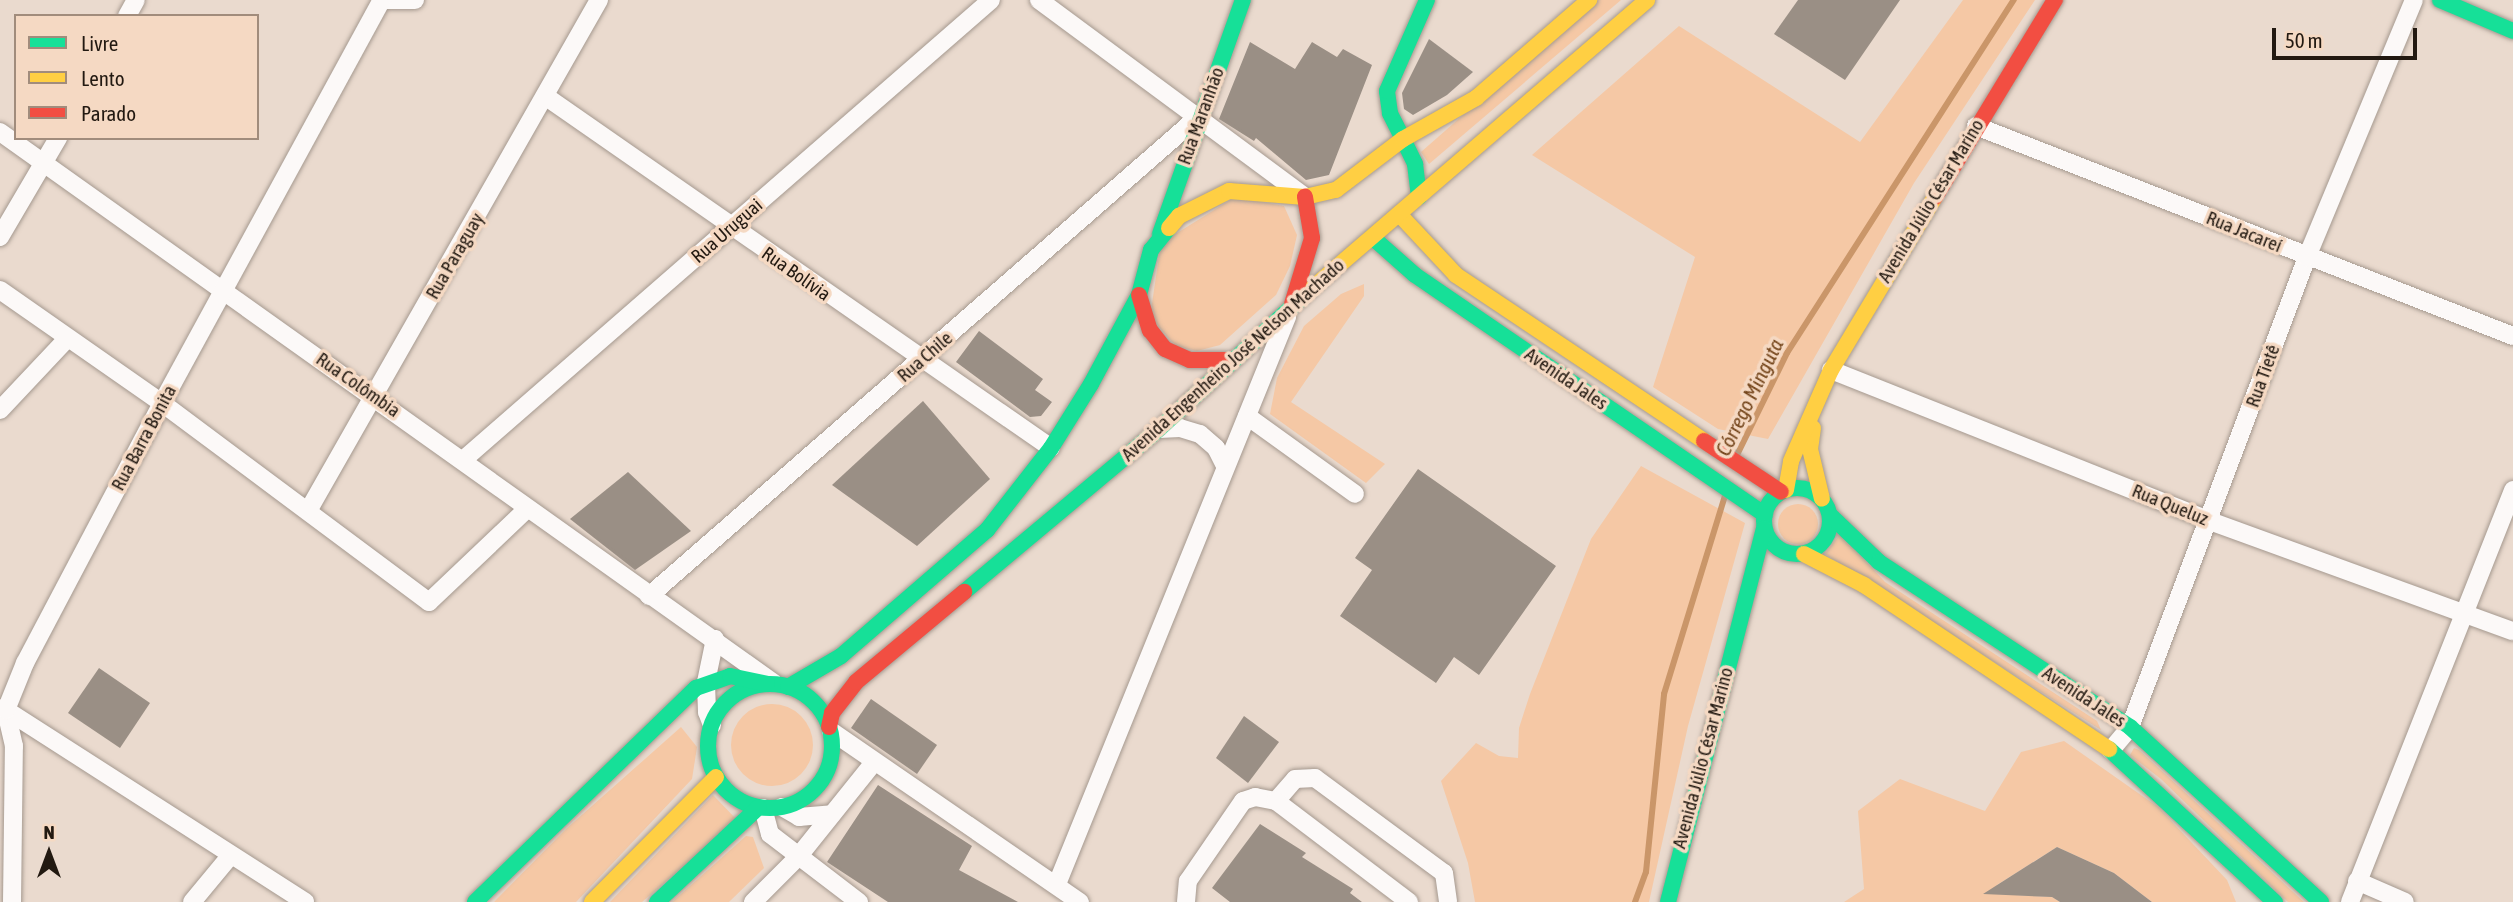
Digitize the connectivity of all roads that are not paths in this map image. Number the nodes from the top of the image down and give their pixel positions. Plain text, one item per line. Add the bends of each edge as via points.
1 (382, 0) edge
2 (415, 0) edge
3 (599, 0) edge
4 (991, 0) edge
5 (1039, 0) edge
6 (1243, 0) edge
7 (1427, 0) edge
8 (1588, 0) edge
9 (1647, 0) edge
10 (2055, 0) edge
11 (2414, 0) edge
12 (2440, 0) edge
13 (2513, 31) edge
14 (545, 96) junction
15 (1199, 116) junction
16 (1976, 125) junction
17 (0, 132) edge
18 (1403, 139) junction
19 (57, 140) edge
20 (44, 164) junction
21 (1305, 197) junction
22 (1419, 197) junction
23 (1399, 214) junction
24 (730, 228) junction
25 (1160, 234) junction
26 (0, 237) edge
27 (1372, 237) junction
28 (2307, 257) junction
29 (0, 290) edge
30 (226, 292) junction
31 (1139, 295) junction
32 (1291, 306) junction
33 (2513, 336) edge
34 (67, 339) junction
35 (1233, 360) junction
36 (920, 361) junction
37 (1831, 370) junction
38 (375, 397) junction
39 (162, 403) junction
40 (1815, 408) junction
41 (0, 410) edge
42 (1247, 416) junction
43 (1159, 429) junction
44 (1051, 448) junction
45 (463, 460) junction
46 (1225, 466) junction
47 (2513, 490) edge
48 (1784, 491) junction
49 (1355, 494) dead end
50 (1822, 499) junction
51 (527, 509) junction
52 (308, 511) junction
53 (1830, 515) junction
54 (2210, 521) junction
55 (1764, 522) junction
56 (1796, 554) junction
57 (649, 596) junction
58 (2467, 613) junction
59 (1740, 615) junction
60 (2513, 631) edge
61 (715, 639) junction
62 (706, 682) junction
63 (777, 685) junction
64 (3, 708) edge
65 (712, 725) junction
66 (2130, 727) junction
67 (830, 729) junction
68 (2111, 750) junction
69 (874, 762) junction
70 (716, 777) junction
71 (1276, 801) junction
72 (761, 807) junction
73 (782, 807) junction
74 (832, 814) junction
75 (230, 855) junction
76 (798, 857) junction
77 (2357, 881) junction
78 (1057, 884) junction
79 (12, 902) edge
80 (192, 902) edge
81 (305, 902) edge
82 (475, 902) edge
83 (592, 902) edge
84 (657, 902) edge
85 (753, 902) edge
86 (859, 902) edge
87 (1080, 902) edge
88 (1186, 902) edge
89 (1409, 902) edge
90 (1448, 902) edge
91 (1668, 902) edge
92 (2276, 902) edge
93 (2321, 902) edge
94 (2350, 902) edge
95 (2405, 902) edge

1 - 2 street
1 - 30 street, Rua Barra Bonita
3 - 14 street, Rua Paraguay
4 - 24 street, Rua Uruguai
5 - 15 street
6 - 15 street, Rua Maranhão
7 - 18 street via 1387,91 1390,113
8 - 18 street via 1476,98
9 - 22 street, Avenida Engenheiro José Nelson Machado
10 - 16 street, Avenida Júlio César Marino
11 - 28 street, Rua Tietê
12 - 13 street
14 - 24 street, Rua Bolívia
14 - 38 street, Rua Paraguay
15 - 21 street
15 - 25 street, Rua Maranhão
15 - 36 street, Rua Chile
16 - 28 street, Rua Jacareí
16 - 37 street, Avenida Júlio César Marino
17 - 20 street, Rua Colômbia
18 - 21 street via 1336,190
18 - 22 street via 1415,164
19 - 20 street
20 - 26 street
20 - 30 street, Rua Colômbia
21 - 25 street via 1229,191 1198,204
21 - 32 street via 1312,238
22 - 23 street, Avenida Engenheiro José Nelson Machado
23 - 27 street, Avenida Engenheiro José Nelson Machado
23 - 48 street, Avenida Jales via 1456,275 1724,458
24 - 36 street, Rua Bolívia
24 - 45 street, Rua Uruguai
25 - 31 street
27 - 32 street, Avenida Engenheiro José Nelson Machado
27 - 55 street, Avenida Jales via 1415,275 1731,492
28 - 33 street, Rua Jacareí
28 - 54 street, Rua Tietê
29 - 34 street
30 - 38 street, Rua Colômbia
30 - 39 street, Rua Barra Bonita
31 - 35 street via 1150,330 1165,349 1190,360
31 - 44 street
32 - 35 street, Avenida Engenheiro José Nelson Machado
32 - 42 street
34 - 39 street
34 - 41 street
35 - 43 street, Avenida Engenheiro José Nelson Machado
36 - 44 street, Rua Bolívia
36 - 57 street, Rua Chile
37 - 40 street, Avenida Júlio César Marino
37 - 54 street, Rua Queluz
38 - 45 street, Rua Colômbia
38 - 52 street, Rua Paraguay
39 - 52 street
39 - 64 street, Rua Barra Bonita
40 - 48 street, Avenida Júlio César Marino via 1791,461
40 - 50 street, Avenida Júlio César Marino via 1810,449
42 - 46 street
42 - 49 street
43 - 46 street via 1180,428 1200,434 1216,448
43 - 67 street, Avenida Engenheiro José Nelson Machado via 856,682 832,712
44 - 63 street via 987,530 841,656
45 - 51 street, Rua Colômbia
46 - 78 street
47 - 58 street
48 - 50 street via 1809,490
48 - 55 street
50 - 53 street
51 - 52 street via 429,602
51 - 57 street, Rua Colômbia
53 - 56 street via 1822,544
53 - 66 street, Avenida Jales via 1879,562
54 - 58 street, Rua Queluz
54 - 66 street, Rua Tietê
55 - 56 street via 1773,545
55 - 59 street, Avenida Júlio César Marino
56 - 59 street, Avenida Júlio César Marino via 1774,565
56 - 68 street, Avenida Jales via 1875,592
57 - 61 street, Rua Colômbia
58 - 60 street, Rua Queluz
58 - 77 street
59 - 91 street, Avenida Júlio César Marino
61 - 62 street
61 - 63 street, Rua Colômbia
62 - 63 street via 742,676
62 - 65 street via 706,712
62 - 82 street via 655,725
63 - 65 street via 738,694
63 - 67 street via 812,700
64 - 75 street
64 - 79 street via 14,746
65 - 70 street via 708,746
66 - 68 street, Rua Tietê
66 - 93 street, Avenida Jales
67 - 69 street
67 - 73 street via 831,759 819,785 808,796
68 - 92 street, Avenida Jales
69 - 74 street
69 - 78 street
70 - 72 street via 739,800
70 - 83 street
71 - 88 street via 1255,797 1243,801 1188,881
71 - 89 street
71 - 90 street via 1295,779 1315,778 1444,873
72 - 73 street
72 - 76 street via 770,834
72 - 84 street
73 - 74 street via 799,817
74 - 76 street
75 - 80 street
75 - 81 street
76 - 85 street
76 - 86 street
77 - 94 street
77 - 95 street
78 - 87 street

